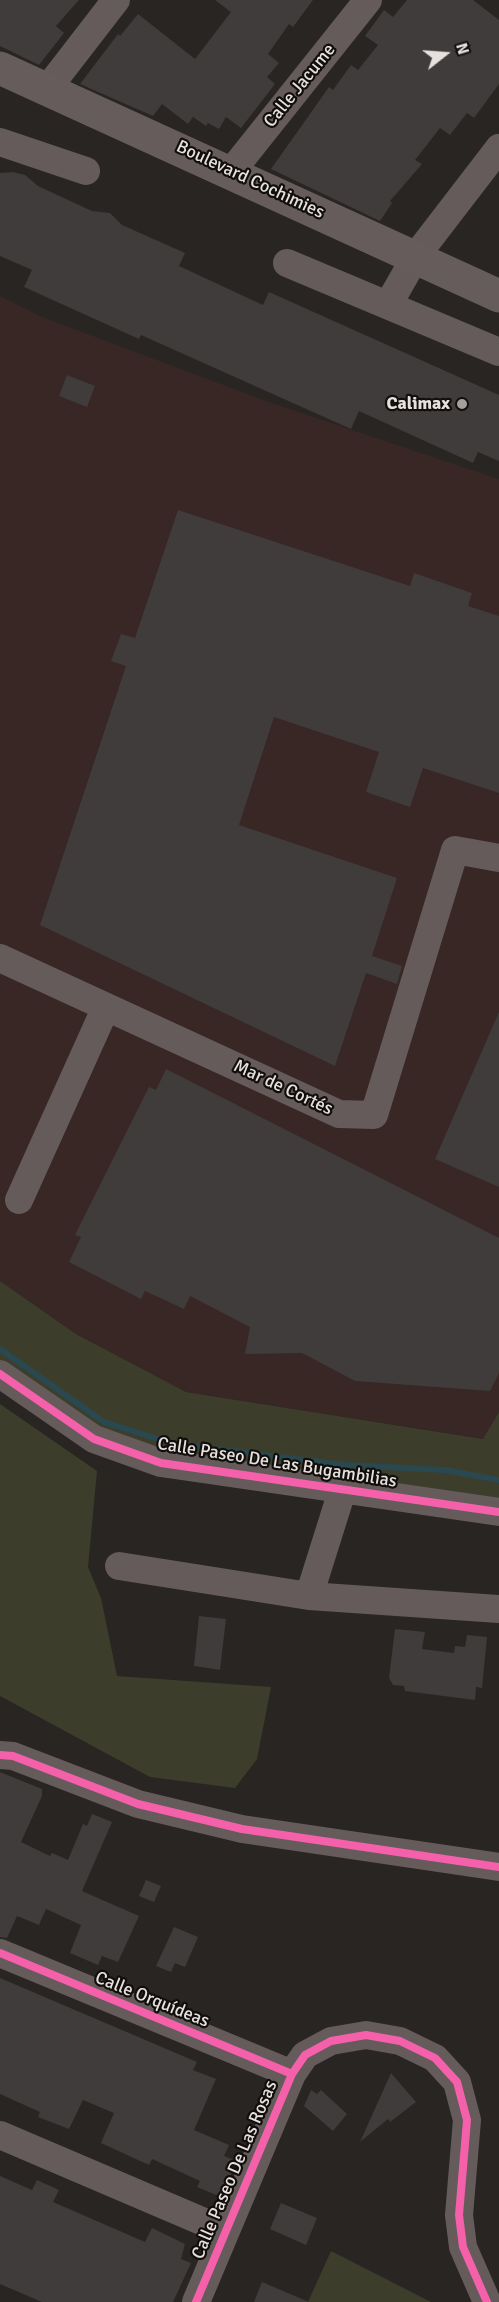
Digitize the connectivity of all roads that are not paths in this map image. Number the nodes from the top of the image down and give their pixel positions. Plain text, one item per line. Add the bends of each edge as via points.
1 (116, 0) edge
2 (368, 0) edge
3 (0, 68) edge
4 (48, 88) junction
5 (0, 142) edge
6 (499, 148) edge
7 (86, 171) dead end
8 (231, 172) junction
9 (416, 256) junction
10 (287, 263) dead end
11 (499, 296) edge
12 (388, 305) junction
13 (499, 352) edge
14 (499, 858) edge
15 (0, 958) edge
16 (106, 1007) junction
17 (20, 1200) dead end
18 (0, 1374) edge
19 (342, 1488) junction
20 (499, 1512) edge
21 (119, 1566) dead end
22 (309, 1596) junction
23 (499, 1609) edge
24 (0, 1755) edge
25 (499, 1867) edge
26 (0, 1953) edge
27 (292, 2074) junction
28 (0, 2135) edge
29 (225, 2231) junction
30 (490, 2295) edge
31 (196, 2302) edge

1 - 4 street
2 - 8 street, Calle Jacume
3 - 4 main road, Boulevard Cochimies
4 - 8 main road, Boulevard Cochimies
5 - 7 street
6 - 9 street
8 - 9 main road, Boulevard Cochimies
9 - 11 main road, Boulevard Cochimies
9 - 12 street
10 - 12 street
12 - 13 street
14 - 16 street, Mar de Cortés via 454,850 374,1115 339,1114
15 - 16 street, Mar de Cortés
16 - 17 street
18 - 19 street, Calle Paseo De Las Bugambilias via 94,1439 161,1463
19 - 20 street, Calle Paseo De Las Bugambilias
19 - 22 street
21 - 22 street
22 - 23 street
24 - 25 street via 13,1756 138,1804 242,1829
26 - 27 street, Calle Orquídeas
27 - 29 street, Calle Paseo De Las Rosas
27 - 30 street, Calle Paseo De Las Rosas via 305,2055 331,2041 366,2035 400,2040 435,2058 457,2082 468,2120 459,2215 463,2247
28 - 29 street
29 - 31 street, Calle Paseo De Las Rosas

